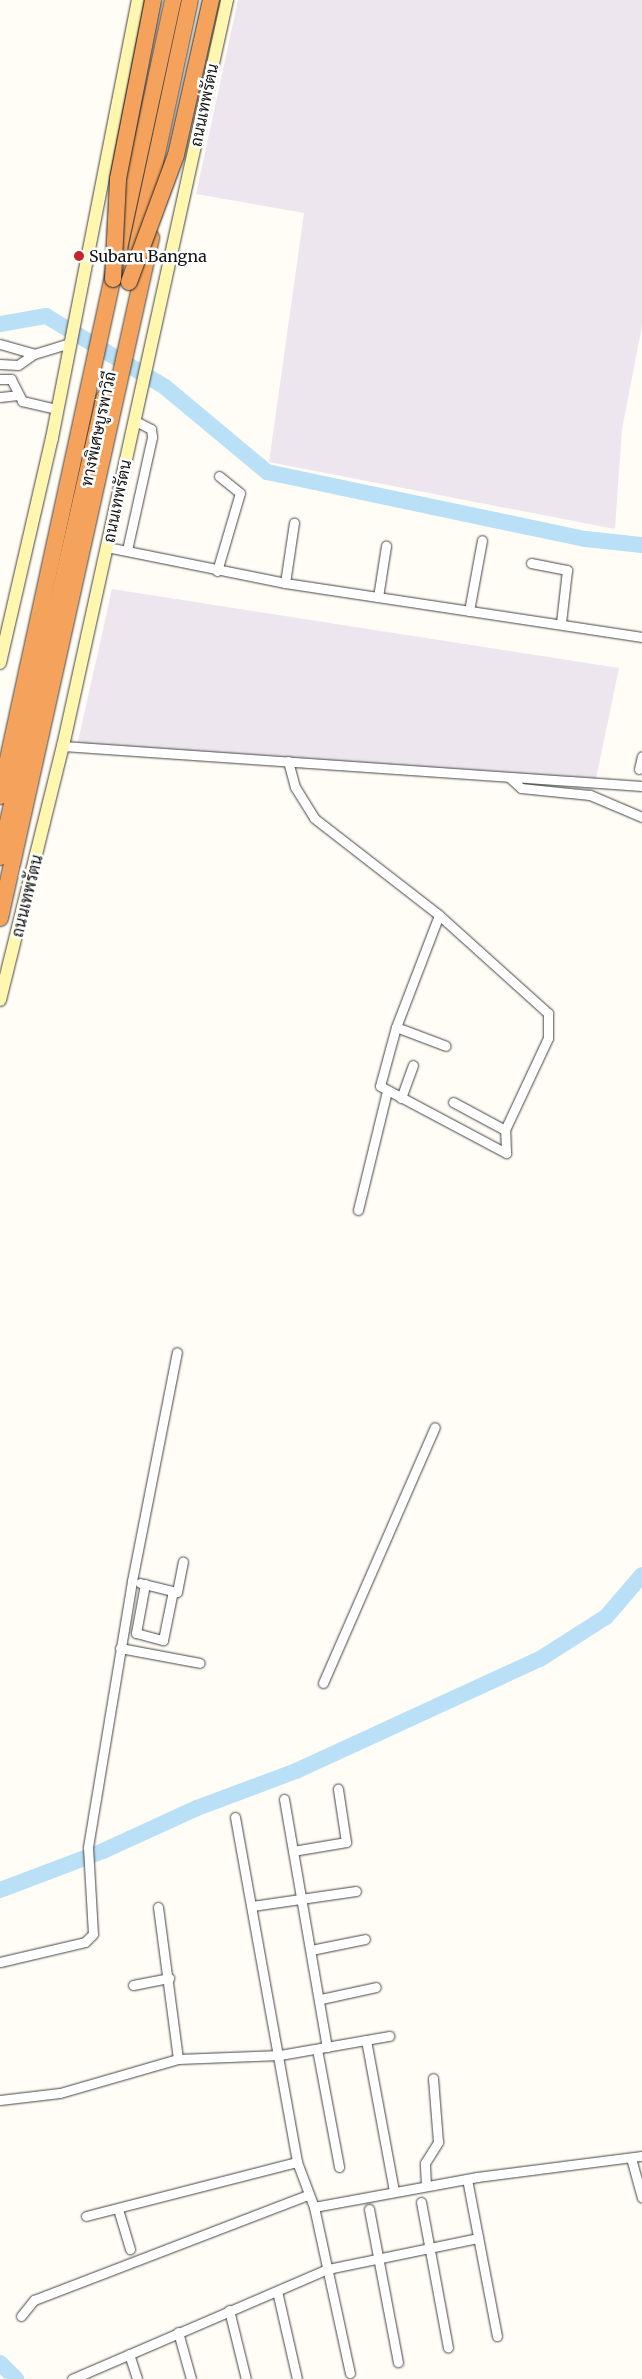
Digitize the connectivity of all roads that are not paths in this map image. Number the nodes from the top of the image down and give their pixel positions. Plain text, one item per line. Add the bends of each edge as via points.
1 (138, 0) edge
2 (153, 0) edge
3 (167, 0) edge
4 (173, 0) edge
5 (190, 0) edge
6 (210, 0) edge
7 (227, 0) edge
8 (144, 110) junction
9 (112, 135) junction
10 (121, 281) junction
11 (70, 343) junction
12 (0, 344) edge
13 (34, 354) junction
14 (0, 364) edge
15 (18, 365) junction
16 (0, 379) edge
17 (11, 380) junction
18 (18, 395) junction
19 (0, 397) edge
20 (58, 409) junction
21 (134, 421) junction
22 (218, 476) dead end
23 (294, 522) dead end
24 (482, 540) dead end
25 (386, 546) dead end
26 (107, 547) junction
27 (127, 550) junction
28 (531, 563) dead end
29 (217, 571) junction
30 (285, 583) junction
31 (378, 597) junction
32 (469, 611) junction
33 (561, 623) junction
34 (642, 638) edge
35 (0, 664) edge
36 (64, 746) junction
37 (642, 756) edge
38 (288, 761) junction
39 (0, 764) edge
40 (639, 769) dead end
41 (510, 778) junction
42 (642, 786) edge
43 (0, 796) edge
44 (642, 817) edge
45 (0, 857) edge
46 (439, 915) junction
47 (0, 918) edge
48 (0, 1000) edge
49 (396, 1027) junction
50 (446, 1046) dead end
51 (413, 1065) dead end
52 (387, 1091) junction
53 (401, 1098) junction
54 (453, 1102) dead end
55 (505, 1130) junction
56 (358, 1210) dead end
57 (178, 1352) dead end
58 (435, 1427) dead end
59 (183, 1562) dead end
60 (132, 1581) junction
61 (145, 1584) junction
62 (174, 1591) junction
63 (120, 1648) junction
64 (200, 1663) dead end
65 (323, 1683) dead end
66 (338, 1789) dead end
67 (284, 1799) dead end
68 (235, 1817) dead end
69 (293, 1851) junction
70 (356, 1891) dead end
71 (302, 1896) junction
72 (252, 1906) junction
73 (158, 1907) dead end
74 (365, 1939) dead end
75 (311, 1950) junction
76 (0, 1962) edge
77 (169, 1978) junction
78 (132, 1985) dead end
79 (376, 1987) dead end
80 (321, 1999) junction
81 (389, 2036) dead end
82 (366, 2040) junction
83 (327, 2047) junction
84 (317, 2048) junction
85 (280, 2055) junction
86 (178, 2060) junction
87 (433, 2078) dead end
88 (0, 2100) edge
89 (642, 2156) edge
90 (631, 2158) junction
91 (298, 2162) junction
92 (339, 2167) dead end
93 (467, 2179) junction
94 (426, 2185) junction
95 (394, 2192) junction
96 (308, 2195) junction
97 (642, 2198) edge
98 (421, 2202) dead end
99 (314, 2207) junction
100 (118, 2209) junction
101 (369, 2209) dead end
102 (86, 2216) dead end
103 (478, 2238) junction
104 (429, 2248) junction
105 (130, 2249) dead end
106 (378, 2259) junction
107 (328, 2269) junction
108 (277, 2290) junction
109 (228, 2310) junction
110 (21, 2316) dead end
111 (178, 2332) junction
112 (497, 2336) dead end
113 (448, 2348) dead end
114 (129, 2354) junction
115 (398, 2362) dead end
116 (350, 2373) dead end
117 (84, 2376) edge
118 (72, 2379) edge
119 (137, 2379) edge
120 (191, 2379) edge
121 (246, 2379) edge
122 (297, 2379) edge

1 - 9 main road
2 - 10 highway, bridge via 118,179
3 - 8 highway
4 - 10 highway, ทางพิเศษบูรพาวิถี, bridge
5 - 10 highway, ทางพิเศษบูรพาวิถี, bridge
6 - 10 highway, bridge via 168,182
6 - 47 highway, ถนนเทพรัตน via 141,279 27,813
7 - 21 main road, ถนนเทพรัตน
8 - 9 main road
8 - 39 highway
9 - 11 main road
10 - 43 highway, ทางพิเศษบูรพาวิถี
10 - 45 highway, ทางพิเศษบูรพาวิถี
11 - 13 street
11 - 20 main road
12 - 13 street
13 - 15 street
14 - 15 street
15 - 17 street
16 - 17 street
17 - 18 street
18 - 19 street
18 - 20 street via 32,405
20 - 35 main road
21 - 26 main road, ถนนเทพรัตน
21 - 27 street via 149,427 152,437
22 - 29 street via 240,493
23 - 30 street
24 - 32 street
25 - 31 street
26 - 27 street
26 - 36 main road, ถนนเทพรัตน
27 - 29 street
28 - 33 street via 567,570
29 - 30 street
30 - 31 street
31 - 32 street
32 - 33 street
33 - 34 street
36 - 38 street
36 - 48 main road, ถนนเทพรัตน
37 - 40 street
38 - 41 street
38 - 46 street via 295,787 314,818
41 - 42 street
41 - 44 street via 521,788 590,795
46 - 49 street
46 - 55 street via 548,1013 548,1038
49 - 50 street
49 - 52 street via 380,1081
51 - 53 street
52 - 53 street
52 - 56 street
53 - 55 street via 506,1153
54 - 55 street
57 - 60 street
58 - 65 street
59 - 62 street via 177,1592
60 - 61 street
60 - 63 street
61 - 62 street
61 - 62 street via 136,1633 163,1640
63 - 64 street
63 - 76 street via 88,1847 87,1875 94,1930 90,1939
66 - 69 street via 346,1842
67 - 69 street
68 - 72 street
69 - 71 street
70 - 71 street
71 - 72 street
71 - 75 street
72 - 85 street
73 - 77 street
74 - 75 street
75 - 80 street
77 - 78 street
77 - 86 street
79 - 80 street
80 - 83 street
81 - 82 street
82 - 83 street
82 - 95 street
83 - 84 street
84 - 85 street
84 - 92 street
85 - 86 street
85 - 91 street
86 - 88 street via 60,2093
87 - 94 street via 438,2142 425,2163
89 - 90 street
90 - 93 street
90 - 97 street
91 - 96 street
91 - 100 street
93 - 94 street
93 - 103 street
94 - 95 street
95 - 99 street
96 - 99 street
96 - 110 street via 34,2300
98 - 104 street
99 - 107 street
100 - 102 street
100 - 105 street
101 - 106 street
103 - 104 street
103 - 112 street
104 - 106 street
104 - 113 street
106 - 107 street
106 - 115 street
107 - 108 street
107 - 116 street
108 - 109 street
108 - 122 street
109 - 111 street
109 - 121 street
111 - 114 street
111 - 120 street
114 - 117 street
114 - 119 street
117 - 118 street

